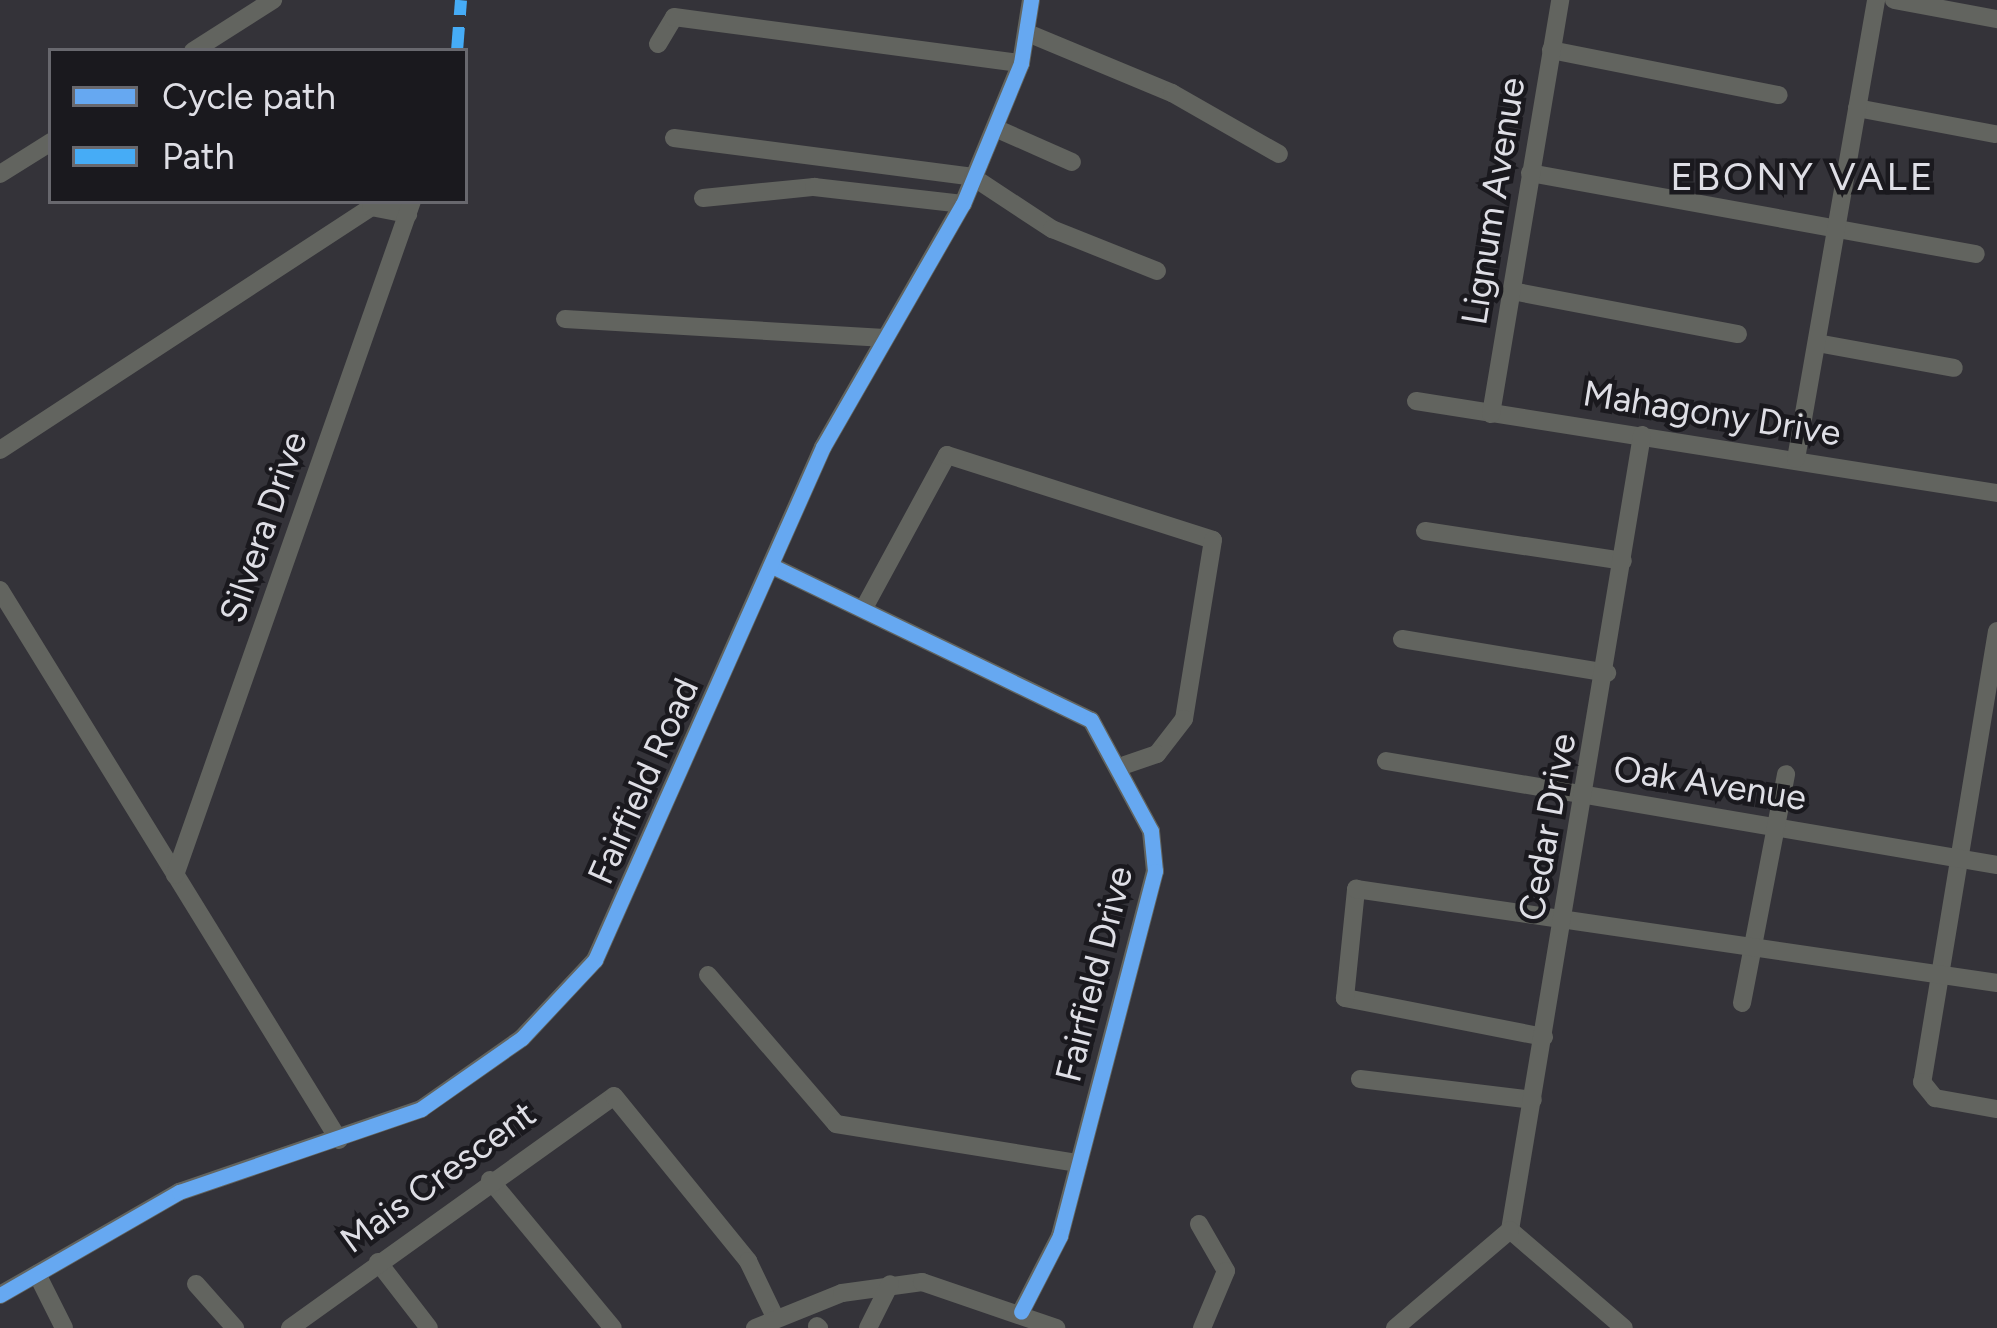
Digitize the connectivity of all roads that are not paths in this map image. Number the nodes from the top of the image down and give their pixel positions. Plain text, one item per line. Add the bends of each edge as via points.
1 (273, 0) edge
2 (1030, 0) edge
3 (1560, 0) edge
4 (1876, 0) edge
5 (1894, 0) edge
6 (1997, 19) edge
7 (1030, 34) junction
8 (658, 44) dead end
9 (198, 48) edge
10 (1551, 50) junction
11 (1022, 63) junction
12 (1779, 95) dead end
13 (1857, 108) junction
14 (995, 128) junction
15 (1995, 134) edge
16 (674, 138) dead end
17 (48, 144) edge
18 (1279, 154) dead end
19 (1072, 162) dead end
20 (1530, 173) junction
21 (0, 174) edge
22 (973, 177) junction
23 (703, 198) dead end
24 (963, 204) junction
25 (410, 207) edge
26 (1835, 228) junction
27 (1976, 254) dead end
28 (1157, 271) dead end
29 (1512, 291) junction
30 (565, 319) dead end
31 (1738, 334) dead end
32 (884, 338) junction
33 (1816, 343) junction
34 (1954, 368) dead end
35 (1416, 401) dead end
36 (1491, 413) junction
37 (1642, 435) junction
38 (0, 450) edge
39 (1796, 459) junction
40 (1997, 493) edge
41 (1425, 531) dead end
42 (1623, 561) junction
43 (772, 566) junction
44 (0, 590) edge
45 (864, 608) junction
46 (1997, 631) edge
47 (1402, 639) dead end
48 (1607, 674) junction
49 (1988, 741) edge
50 (1386, 761) dead end
51 (1125, 766) junction
52 (1786, 774) dead end
53 (1587, 797) junction
54 (1777, 824) junction
55 (1954, 858) junction
56 (1997, 865) edge
57 (175, 875) junction
58 (1566, 915) junction
59 (1751, 948) junction
60 (1939, 973) junction
61 (708, 975) dead end
62 (1997, 983) edge
63 (1742, 1004) dead end
64 (1544, 1037) junction
65 (1360, 1079) dead end
66 (1534, 1100) junction
67 (1997, 1109) edge
68 (339, 1140) junction
69 (1078, 1163) junction
70 (490, 1180) junction
71 (1199, 1224) dead end
72 (1510, 1230) junction
73 (378, 1262) junction
74 (37, 1274) junction
75 (196, 1284) dead end
76 (890, 1284) junction
77 (0, 1295) edge
78 (1021, 1312) junction
79 (776, 1317) junction
80 (64, 1328) edge
81 (235, 1328) edge
82 (290, 1328) edge
83 (429, 1328) edge
84 (614, 1328) edge
85 (755, 1328) edge
86 (868, 1328) edge
87 (1056, 1328) edge
88 (1202, 1328) edge
89 (1395, 1328) edge
90 (1624, 1328) edge

1 - 9 street
2 - 7 street, Fairfield Road
3 - 10 street, Lignum Avenue
4 - 13 street
5 - 6 street
7 - 11 street, Fairfield Road
7 - 18 street via 1172,93
8 - 11 street via 674,16
10 - 12 street
10 - 20 street, Lignum Avenue
11 - 14 street, Fairfield Road
13 - 15 street
13 - 26 street
14 - 19 street
14 - 22 street, Fairfield Road
16 - 22 street
17 - 21 street
20 - 26 street
20 - 29 street, Lignum Avenue
22 - 24 street, Fairfield Road
22 - 28 street via 1052,229
23 - 24 street via 793,186
24 - 32 street, Fairfield Road
25 - 38 street via 371,207
25 - 57 street, Silvera Drive
26 - 27 street
26 - 33 street
29 - 31 street
29 - 36 street, Lignum Avenue
30 - 32 street
32 - 43 street, Fairfield Road
33 - 34 street
33 - 39 street
35 - 36 street, Mahagony Drive
36 - 37 street, Mahagony Drive
37 - 39 street, Mahagony Drive
37 - 42 street, Cedar Drive
39 - 40 street, Mahagony Drive
41 - 42 street
42 - 48 street, Cedar Drive
43 - 45 street, Fairfield Drive
43 - 68 street, Fairfield Road via 595,961 472,1074 421,1109
44 - 57 street
45 - 51 street, Fairfield Drive via 1091,720
45 - 51 street via 947,455 1213,540 1184,719 1157,754
46 - 49 street
47 - 48 street
48 - 53 street, Cedar Drive
49 - 55 street
50 - 53 street, Oak Avenue
51 - 69 street, Fairfield Drive via 1155,871
52 - 54 street
53 - 54 street, Oak Avenue
53 - 58 street, Cedar Drive
54 - 55 street, Oak Avenue
54 - 59 street
55 - 56 street, Oak Avenue
55 - 60 street
57 - 68 street
58 - 59 street
58 - 64 street, Cedar Drive
58 - 64 street via 1367,884 1349,902 1345,998
59 - 60 street
59 - 63 street
60 - 62 street
60 - 67 street via 1925,1092
61 - 69 street via 836,1124
64 - 66 street, Cedar Drive
65 - 66 street
66 - 72 street, Cedar Drive
68 - 74 street, Fairfield Road via 179,1192
69 - 78 street, Fairfield Drive via 1060,1235
70 - 73 street, Mais Crescent
70 - 79 street, Mais Crescent via 597,1101 627,1106 748,1261
70 - 84 street
71 - 88 street via 1226,1271
72 - 89 street
72 - 90 street
73 - 82 street, Mais Crescent
73 - 83 street
74 - 77 street, Fairfield Road
74 - 80 street
75 - 81 street
76 - 78 street via 951,1286
76 - 79 street
76 - 86 street
78 - 87 street
79 - 85 street

